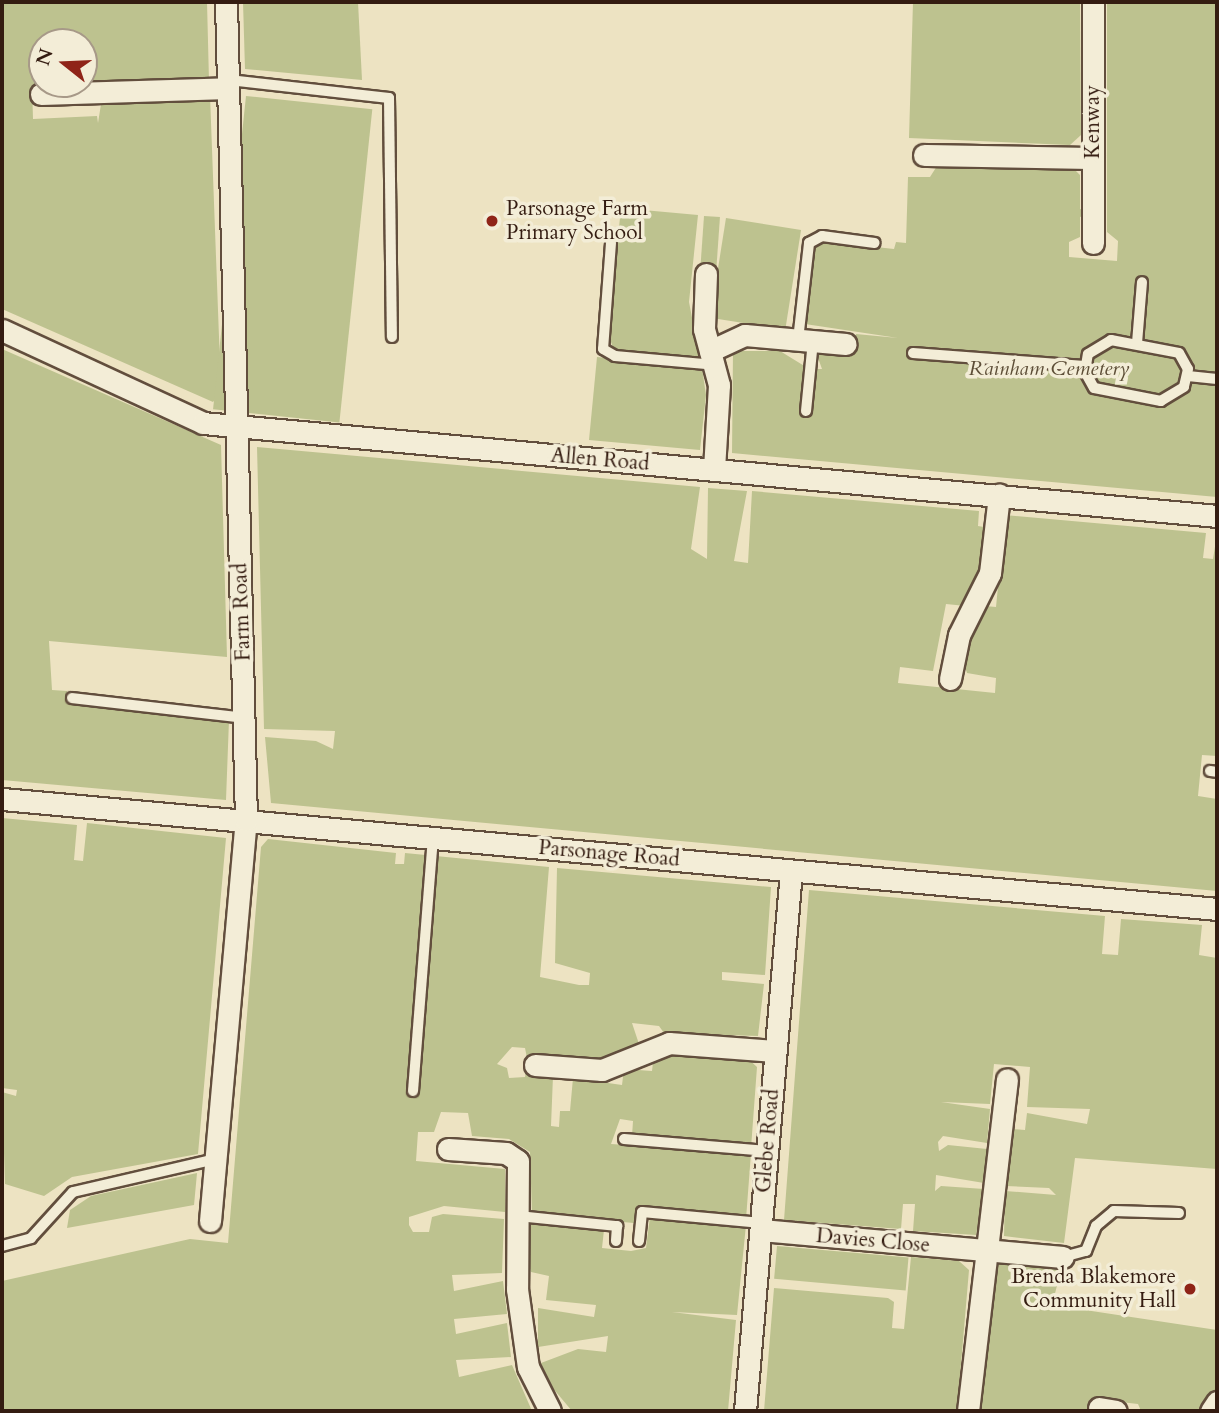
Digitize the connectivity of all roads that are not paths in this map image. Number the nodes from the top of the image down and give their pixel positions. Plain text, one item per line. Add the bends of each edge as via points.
1 (226, 2) edge
2 (1093, 2) edge
3 (228, 84) junction
4 (98, 91) edge
5 (924, 155) dead end
6 (1093, 158) junction
7 (611, 243) dead end
8 (875, 243) dead end
9 (1093, 243) dead end
10 (706, 274) dead end
11 (1142, 282) dead end
12 (2, 330) edge
13 (393, 337) dead end
14 (806, 341) junction
15 (1137, 343) junction
16 (846, 344) dead end
17 (914, 353) dead end
18 (713, 358) junction
19 (1085, 366) junction
20 (1188, 376) junction
21 (1217, 379) edge
22 (806, 411) dead end
23 (237, 427) junction
24 (714, 470) junction
25 (999, 495) junction
26 (1217, 516) edge
27 (950, 679) dead end
28 (72, 698) dead end
29 (245, 718) junction
30 (2, 799) edge
31 (246, 820) junction
32 (433, 838) junction
33 (792, 871) junction
34 (1217, 909) edge
35 (775, 1051) junction
36 (536, 1065) dead end
37 (1007, 1079) dead end
38 (413, 1091) dead end
39 (624, 1139) dead end
40 (448, 1149) dead end
41 (767, 1151) junction
42 (216, 1159) junction
43 (1179, 1213) dead end
44 (518, 1216) junction
45 (210, 1221) dead end
46 (761, 1227) junction
47 (615, 1241) dead end
48 (639, 1241) dead end
49 (2, 1246) edge
50 (986, 1251) junction
51 (1063, 1257) joint
52 (1217, 1402) edge
53 (550, 1411) edge
54 (745, 1411) edge
55 (968, 1411) edge
56 (1211, 1411) edge

1 - 3 street, Farm Road
2 - 6 street, Kenway
3 - 4 street
3 - 13 lane via 389,97
3 - 23 street, Farm Road
5 - 6 street
6 - 9 street, Kenway
7 - 18 lane via 603,349 615,356
8 - 14 lane via 822,236 810,243
10 - 18 street via 703,314
11 - 15 lane
12 - 23 street, Allen Road via 203,423
14 - 16 street
14 - 18 street via 745,335
14 - 22 lane
15 - 19 lane via 1102,342
15 - 20 lane via 1179,353
17 - 19 lane
18 - 24 street
19 - 20 lane via 1088,381 1102,393 1161,401 1179,394
20 - 21 lane
23 - 24 street, Allen Road
23 - 29 street, Farm Road
24 - 25 street, Allen Road
25 - 26 street, Allen Road
25 - 27 street via 990,573 959,635
28 - 29 lane
29 - 31 street, Farm Road
30 - 31 street, Parsonage Road
31 - 32 street, Parsonage Road
31 - 42 street, Farm Road
32 - 33 street, Parsonage Road
32 - 38 lane
33 - 34 street, Parsonage Road
33 - 35 street, Glebe Road
35 - 36 street via 669,1042 602,1070
35 - 41 street, Glebe Road
37 - 50 street
39 - 41 lane
40 - 44 street via 506,1153 518,1161
41 - 46 street, Glebe Road
42 - 45 street, Farm Road
42 - 49 lane via 74,1192 31,1238
43 - 51 lane via 1114,1211 1096,1226 1086,1251
44 - 47 lane via 617,1226
44 - 53 street via 517,1289 528,1367
46 - 48 lane via 642,1212
46 - 50 street, Davies Close
46 - 54 street, Glebe Road
50 - 51 street, Davies Close
50 - 55 street
52 - 56 street

